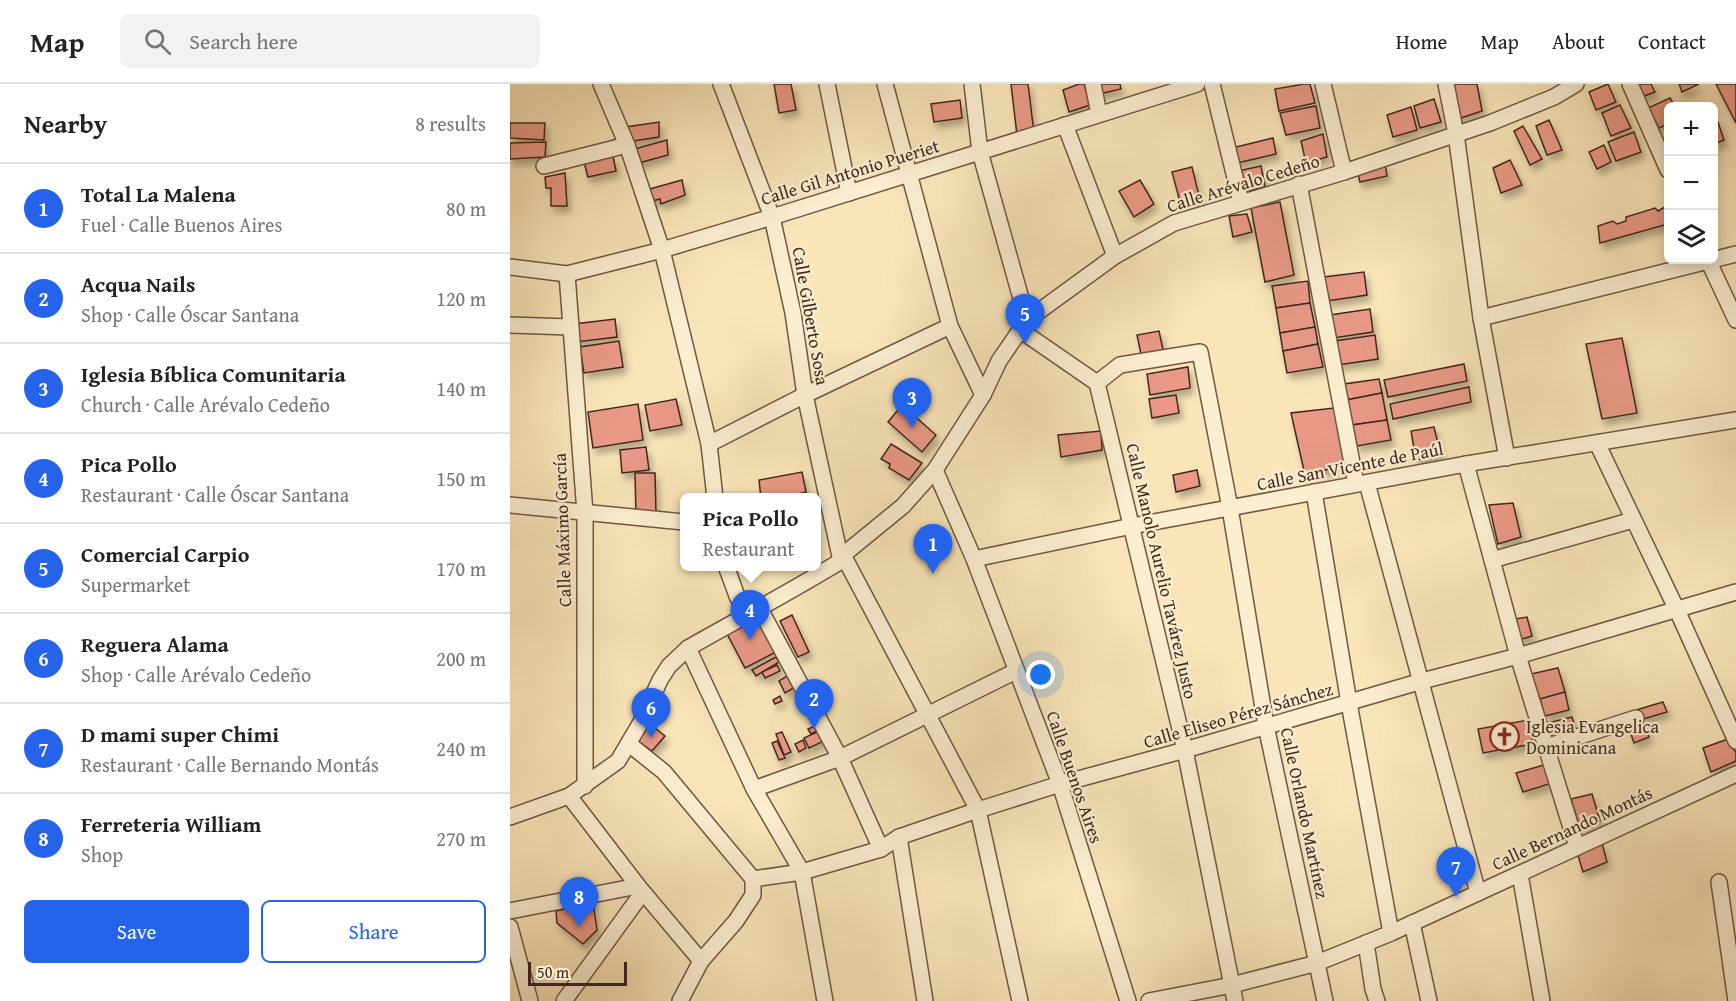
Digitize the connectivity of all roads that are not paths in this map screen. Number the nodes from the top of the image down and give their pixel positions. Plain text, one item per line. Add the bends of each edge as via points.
1 (601, 84) edge
2 (721, 84) edge
3 (827, 84) edge
4 (885, 84) edge
5 (972, 84) edge
6 (1093, 84) edge
7 (1197, 84) edge
8 (1212, 84) edge
9 (1323, 84) edge
10 (1446, 84) edge
11 (1576, 84) edge
12 (1630, 84) edge
13 (1099, 114) junction
14 (1065, 125) junction
15 (1456, 134) junction
16 (627, 145) junction
17 (980, 152) junction
18 (1664, 161) edge
19 (544, 166) dead end
20 (1344, 172) junction
21 (910, 174) junction
22 (1299, 184) junction
23 (849, 193) junction
24 (1241, 202) junction
25 (772, 218) junction
26 (662, 250) junction
27 (1736, 255) edge
28 (1115, 256) junction
29 (1718, 258) edge
30 (1693, 264) edge
31 (1711, 264) edge
32 (510, 267) edge
33 (567, 274) junction
34 (1481, 318) junction
35 (1736, 320) edge
36 (510, 325) edge
37 (1024, 325) junction
38 (950, 326) junction
39 (570, 327) junction
40 (1097, 383) junction
41 (805, 395) junction
42 (983, 395) junction
43 (1736, 420) edge
44 (1597, 443) junction
45 (709, 444) junction
46 (1507, 458) junction
47 (1466, 464) junction
48 (935, 470) junction
49 (1362, 484) junction
50 (1314, 492) junction
51 (714, 493) edge
52 (510, 505) edge
53 (1230, 508) junction
54 (585, 513) junction
55 (1633, 520) junction
56 (680, 522) edge
57 (1132, 526) junction
58 (842, 558) junction
59 (974, 560) junction
60 (1492, 560) junction
61 (727, 571) edge
62 (1736, 592) edge
63 (1677, 610) junction
64 (753, 611) junction
65 (688, 648) junction
66 (1518, 656) junction
67 (1016, 671) junction
68 (1422, 681) junction
69 (1349, 703) junction
70 (929, 715) junction
71 (1636, 718) dead end
72 (1266, 726) junction
73 (1736, 741) edge
74 (629, 744) junction
75 (1546, 747) junction
76 (1185, 750) junction
77 (840, 758) junction
78 (1736, 774) edge
79 (1060, 784) junction
80 (585, 786) junction
81 (754, 789) junction
82 (569, 796) junction
83 (978, 810) junction
84 (510, 817) edge
85 (899, 837) junction
86 (1577, 847) junction
87 (881, 849) junction
88 (802, 872) junction
89 (1520, 874) junction
90 (753, 879) junction
91 (1719, 882) dead end
92 (640, 889) junction
93 (1478, 893) junction
94 (510, 911) edge
95 (1412, 923) junction
96 (510, 927) edge
97 (1391, 933) junction
98 (1366, 943) junction
99 (701, 961) junction
100 (1317, 963) junction
101 (1232, 985) junction
102 (530, 1001) edge
103 (564, 1001) edge
104 (680, 1001) edge
105 (825, 1001) edge
106 (925, 1001) edge
107 (1020, 1001) edge
108 (1128, 1001) edge
109 (1149, 1001) edge
110 (1234, 1001) edge
111 (1325, 1001) edge
112 (1377, 1001) edge
113 (1429, 1001) edge
114 (1542, 1001) edge
115 (1736, 1001) edge

1 - 16 street
2 - 25 street, Calle Gilberto Sosa
3 - 23 street
4 - 21 street
5 - 17 street
6 - 13 street
7 - 13 street, Calle Gil Antonio Pueriet
8 - 24 street
9 - 20 street
10 - 15 street
11 - 15 street, Calle Arévalo Cedeño via 1554,97
12 - 18 street
13 - 14 street, Calle Gil Antonio Pueriet
14 - 17 street, Calle Gil Antonio Pueriet
14 - 28 street
15 - 20 street, Calle Arévalo Cedeño
15 - 34 street
16 - 19 street
16 - 26 street
17 - 21 street, Calle Gil Antonio Pueriet
17 - 37 street
20 - 22 street, Calle Arévalo Cedeño
21 - 23 street, Calle Gil Antonio Pueriet
21 - 38 street
22 - 24 street, Calle Arévalo Cedeño
22 - 49 street
23 - 25 street, Calle Gil Antonio Pueriet
24 - 28 street, Calle Arévalo Cedeño via 1174,223
25 - 26 street, Calle Gil Antonio Pueriet
25 - 41 street, Calle Gilberto Sosa via 793,313
26 - 33 street, Calle Gil Antonio Pueriet
26 - 45 street
27 - 29 street
28 - 37 street, Calle Arévalo Cedeño
30 - 34 street
31 - 35 street
32 - 33 street, Calle Gil Antonio Pueriet
33 - 39 street, Calle Máximo García
34 - 46 street
36 - 39 street
37 - 40 street
37 - 42 street, Calle Arévalo Cedeño via 999,361
38 - 41 street
38 - 42 street
39 - 54 street, Calle Máximo García
40 - 53 street, Calle Orlando Martínez via 1120,365 1200,352
40 - 57 street, Calle Manolo Aurelio Tavárez Justo
41 - 45 street
41 - 58 street, Calle Gilberto Sosa
42 - 48 street, Calle Arévalo Cedeño
43 - 44 street, Calle San Vicente de Paúl
44 - 46 street, Calle San Vicente de Paúl
44 - 55 street
45 - 51 street
46 - 47 street, Calle San Vicente de Paúl
47 - 49 street, Calle San Vicente de Paúl
47 - 60 street
48 - 58 street, Calle Arévalo Cedeño via 903,506
48 - 59 street, Calle Buenos Aires
49 - 50 street, Calle San Vicente de Paúl
49 - 68 street
50 - 53 street, Calle San Vicente de Paúl
50 - 69 street
52 - 54 street
53 - 57 street, Calle San Vicente de Paúl
53 - 72 street, Calle Orlando Martínez
54 - 56 street
54 - 80 street, Calle Máximo García
55 - 60 street
55 - 63 street
57 - 59 street, Calle San Vicente de Paúl
57 - 76 street, Calle Manolo Aurelio Tavárez Justo
58 - 64 street, Calle Arévalo Cedeño
58 - 70 street, Calle Gilberto Sosa
59 - 67 street, Calle Buenos Aires
60 - 66 street
61 - 64 street via 732,586
62 - 63 street, Calle Eliseo Pérez Sánchez
63 - 66 street, Calle Eliseo Pérez Sánchez
63 - 73 street
64 - 65 street, Calle Arévalo Cedeño
64 - 77 street
65 - 74 street, Calle Arévalo Cedeño via 660,680
65 - 81 street
66 - 68 street, Calle Eliseo Pérez Sánchez
66 - 75 street
67 - 70 street
67 - 79 street, Calle Buenos Aires
68 - 69 street, Calle Eliseo Pérez Sánchez
68 - 93 street
69 - 72 street, Calle Eliseo Pérez Sánchez
69 - 97 street
70 - 77 street
70 - 83 street, Calle Gilberto Sosa
71 - 75 street
72 - 76 street, Calle Eliseo Pérez Sánchez
72 - 100 street, Calle Orlando Martínez
74 - 80 street, Calle Arévalo Cedeño via 618,761
74 - 90 street via 664,772
75 - 86 street
76 - 79 street, Calle Eliseo Pérez Sánchez
76 - 101 street, Calle Manolo Aurelio Tavárez Justo
77 - 81 street
77 - 87 street
78 - 86 street, Calle Bernando Montás
79 - 83 street, Calle Eliseo Pérez Sánchez
79 - 108 street, Calle Buenos Aires
80 - 82 street, Calle Arévalo Cedeño
81 - 88 street
82 - 84 street, Calle Arévalo Cedeño
82 - 92 street
83 - 85 street, Calle Eliseo Pérez Sánchez
83 - 107 street, Calle Gilberto Sosa
85 - 87 street, Calle Eliseo Pérez Sánchez
85 - 106 street
86 - 89 street, Calle Bernando Montás
87 - 88 street, Calle Eliseo Pérez Sánchez
88 - 90 street, Calle Eliseo Pérez Sánchez
88 - 105 street
89 - 93 street, Calle Bernando Montás
89 - 114 street
90 - 99 street via 753,895
91 - 115 street
92 - 94 street
92 - 99 street
92 - 103 street
93 - 95 street, Calle Bernando Montás
95 - 97 street, Calle Bernando Montás
95 - 113 street
96 - 102 street
97 - 98 street, Calle Bernando Montás
98 - 100 street, Calle Bernando Montás
98 - 112 street
99 - 104 street
100 - 101 street, Calle Bernando Montás
100 - 111 street, Calle Orlando Martínez
101 - 109 street, Calle Bernando Montás
101 - 110 street, Calle Manolo Aurelio Tavárez Justo

